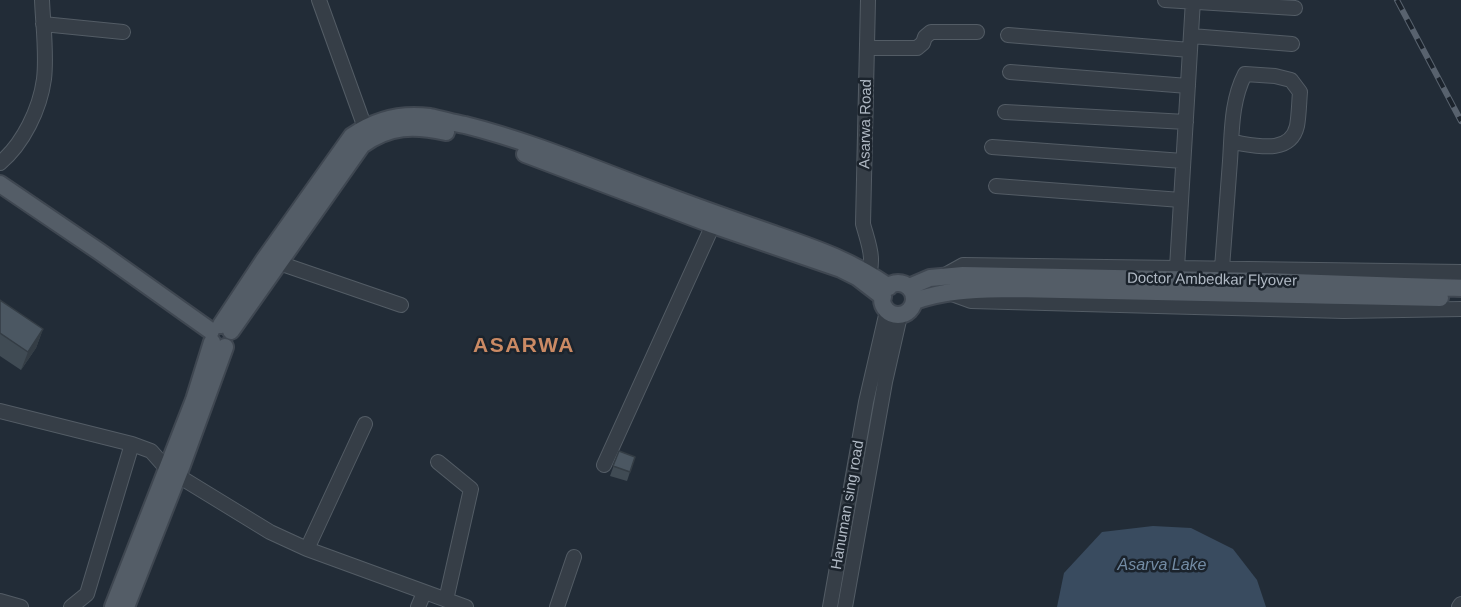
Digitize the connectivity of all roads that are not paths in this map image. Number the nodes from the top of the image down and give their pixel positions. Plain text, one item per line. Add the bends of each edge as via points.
1 (42, 0) edge
2 (319, 0) edge
3 (868, 0) edge
4 (1165, 0) edge
5 (1193, 1) edge
6 (1296, 8) dead end
7 (43, 24) junction
8 (123, 32) dead end
9 (977, 32) dead end
10 (1008, 35) dead end
11 (1190, 43) junction
12 (1292, 44) dead end
13 (868, 48) junction
14 (1010, 72) dead end
15 (1188, 86) junction
16 (1005, 112) dead end
17 (1186, 122) junction
18 (367, 133) junction
19 (1232, 142) junction
20 (992, 147) dead end
21 (1183, 161) junction
22 (0, 163) edge
23 (0, 184) edge
24 (996, 186) dead end
25 (1181, 200) junction
26 (715, 220) junction
27 (279, 263) junction
28 (1177, 268) junction
29 (1222, 268) junction
30 (1461, 272) edge
31 (945, 275) junction
32 (863, 276) junction
33 (958, 286) junction
34 (1461, 288) edge
35 (912, 294) junction
36 (1461, 299) edge
37 (890, 303) junction
38 (401, 304) dead end
39 (1461, 309) edge
40 (220, 336) junction
41 (0, 411) edge
42 (365, 424) dead end
43 (132, 444) junction
44 (438, 462) dead end
45 (604, 465) dead end
46 (173, 472) junction
47 (852, 475) junction
48 (868, 477) junction
49 (307, 549) junction
50 (574, 557) dead end
51 (424, 593) junction
52 (446, 600) junction
53 (0, 601) edge
54 (21, 607) edge
55 (71, 607) edge
56 (113, 607) edge
57 (126, 607) edge
58 (418, 607) edge
59 (466, 607) edge
60 (557, 607) edge
61 (830, 607) edge
62 (845, 607) edge

1 - 7 street
2 - 18 street
3 - 13 street, Asarwa Road
4 - 5 street
5 - 6 street
5 - 11 street
7 - 8 street
7 - 22 street via 44,79 33,117 12,154
9 - 13 street via 932,32 917,48
10 - 11 street
11 - 12 street
11 - 15 street
13 - 32 street, Asarwa Road via 863,224 869,247 863,255
14 - 15 street
15 - 17 street
16 - 17 street
17 - 21 street
18 - 26 main road via 384,119 429,117
18 - 27 main road
18 - 40 main road via 352,136 340,151 264,260
19 - 19 street via 1238,88 1245,75 1291,80 1300,92 1297,128 1291,140 1278,147
19 - 29 street
20 - 21 street
21 - 25 street
23 - 40 main road
24 - 25 street
25 - 28 street
26 - 32 main road via 828,252
26 - 45 street
27 - 38 street
27 - 40 main road
28 - 29 street
28 - 31 street via 963,265
29 - 30 street
31 - 33 main road
31 - 35 main road via 930,278
32 - 37 main road
33 - 34 main road, Doctor Ambedkar Flyover via 1265,281
33 - 35 main road
33 - 36 main road, Doctor Ambedkar Flyover
33 - 39 street via 971,301 1344,311
35 - 37 main road via 908,312
35 - 37 main road via 898,283
37 - 47 street, Hanuman sing road
37 - 48 street via 885,382
40 - 46 main road via 194,400
41 - 43 street
42 - 49 street
43 - 46 street via 151,451
43 - 55 street via 87,594
44 - 52 street via 471,489
46 - 49 street via 270,532
46 - 56 main road
46 - 57 main road
47 - 48 street
47 - 61 street, Hanuman sing road
48 - 62 street
49 - 51 street
50 - 60 street
51 - 52 street
51 - 58 street
52 - 59 street
53 - 54 street

